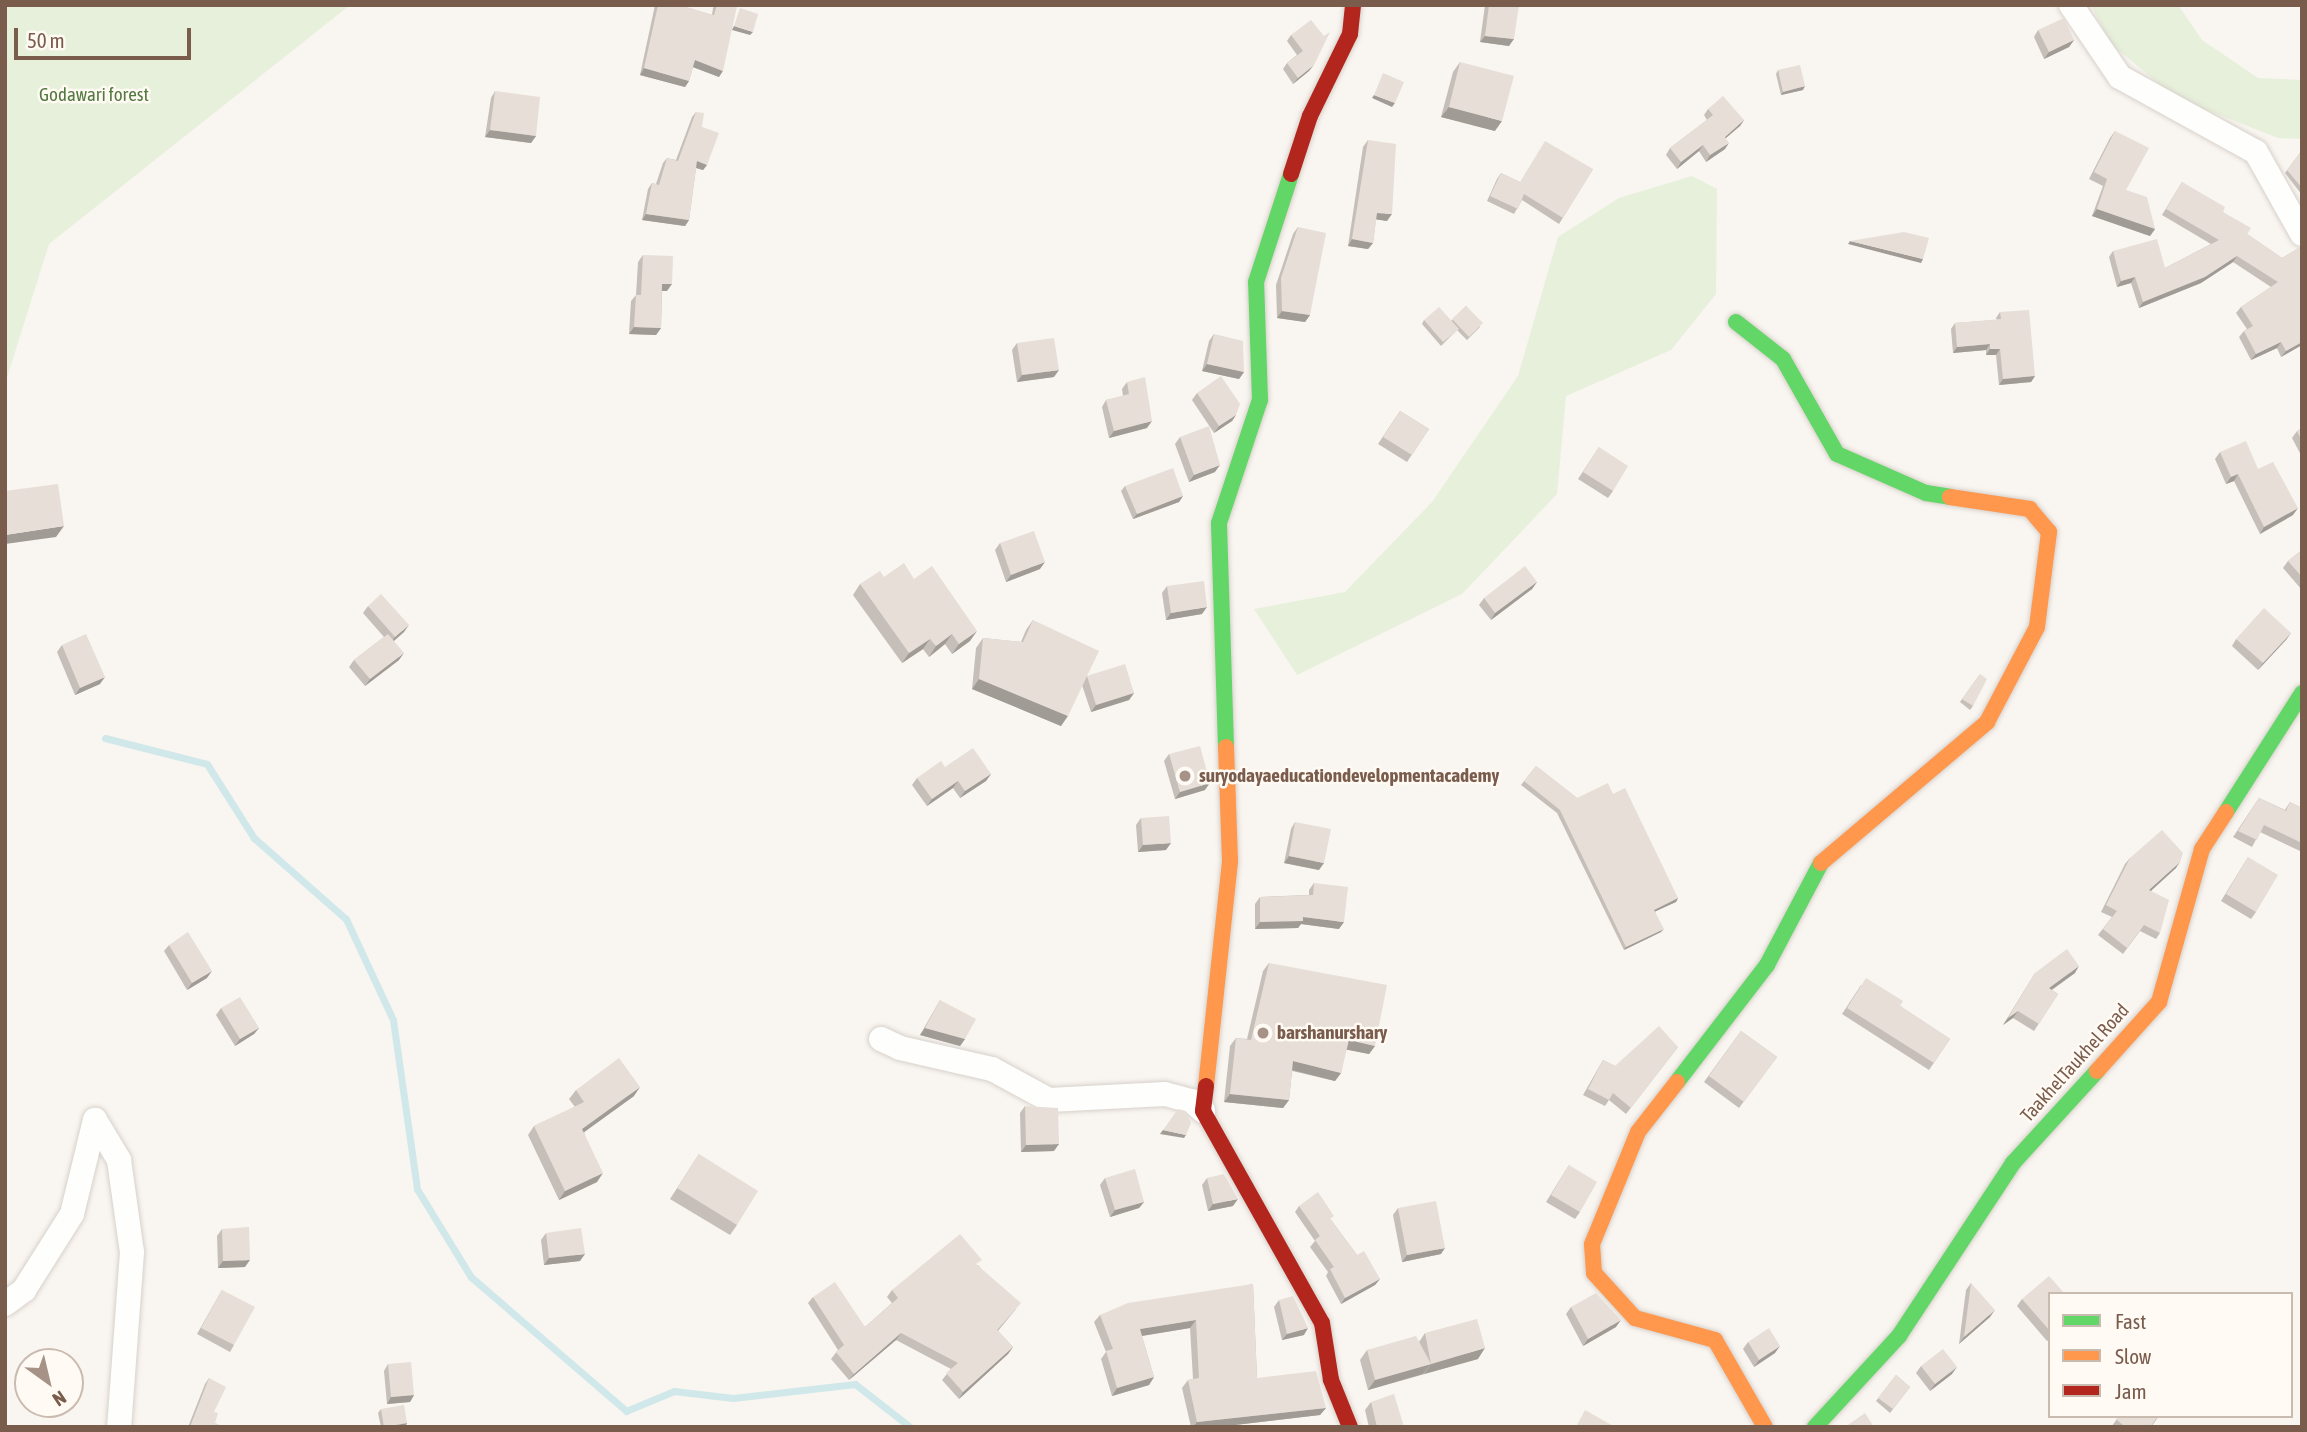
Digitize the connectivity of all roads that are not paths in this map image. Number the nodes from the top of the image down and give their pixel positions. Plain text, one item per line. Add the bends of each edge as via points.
1 (1353, 5) edge
2 (2071, 5) edge
3 (2302, 234) edge
4 (1736, 322) dead end
5 (2302, 692) edge
6 (880, 1039) dead end
7 (1203, 1111) junction
8 (5, 1304) edge
9 (118, 1427) edge
10 (1350, 1427) edge
11 (1765, 1427) edge
12 (1815, 1427) edge

1 - 7 street via 1350,34 1310,116 1256,282 1259,400 1219,523 1230,861
2 - 3 street via 2120,77 2256,152
4 - 11 street via 1783,359 1837,454 1926,493 2030,509 2049,532 2037,627 1987,722 1911,792 1824,857 1767,965 1638,1132 1592,1244 1594,1273 1635,1318 1714,1340
5 - 12 street, TaakhelTaukhel Road via 2202,849 2159,1002 2013,1163 1899,1336
6 - 7 street via 900,1048 992,1069 1049,1100 1166,1094 1192,1101
7 - 10 street via 1322,1323 1331,1380
8 - 9 street via 24,1290 72,1214 95,1120 119,1160 132,1252

